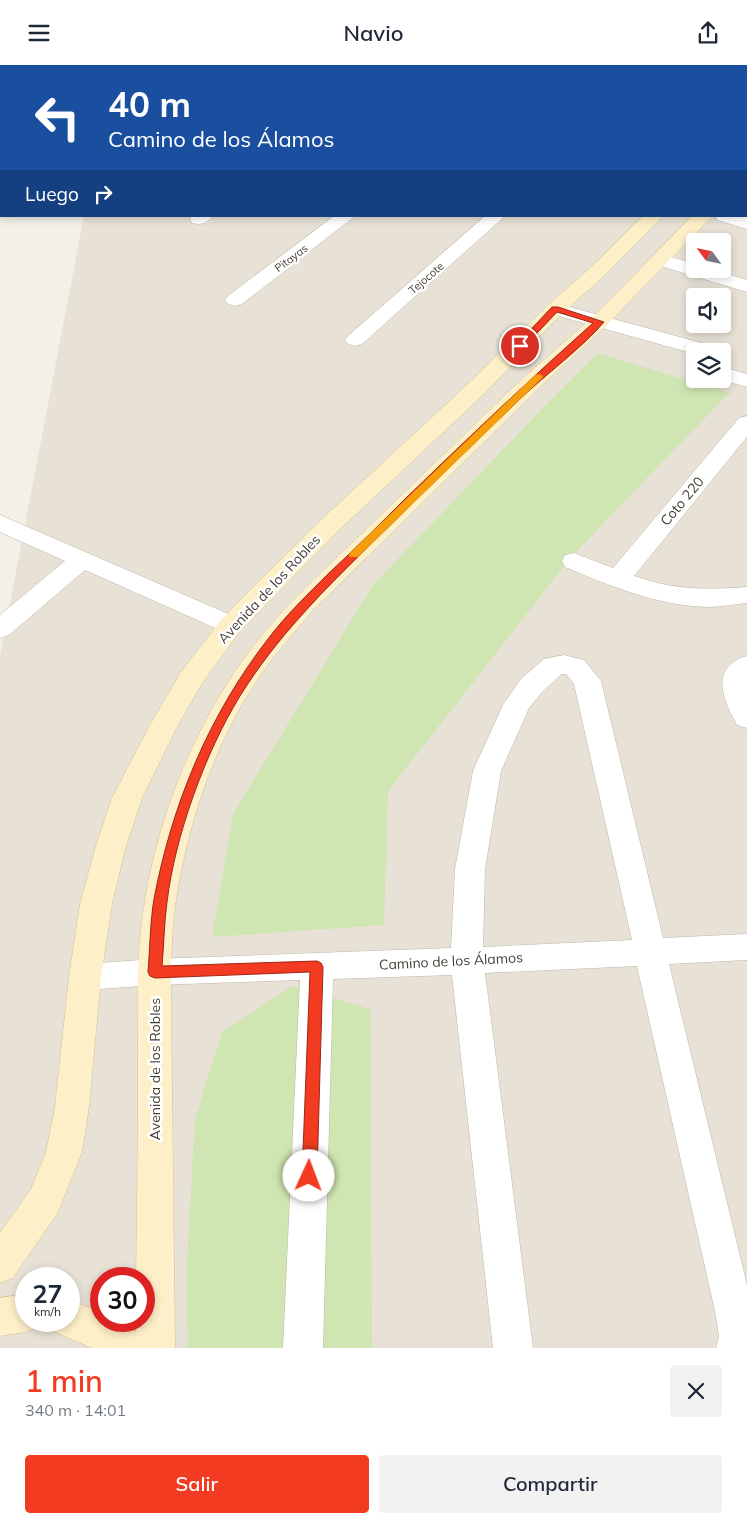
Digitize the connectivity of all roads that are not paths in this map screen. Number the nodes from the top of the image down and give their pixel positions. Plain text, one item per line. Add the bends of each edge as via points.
1 (345, 217) edge
2 (495, 217) edge
3 (653, 217) edge
4 (701, 217) edge
5 (727, 217) edge
6 (747, 223) edge
7 (661, 260) junction
8 (747, 286) edge
9 (235, 300) dead end
10 (549, 315) junction
11 (593, 328) junction
12 (355, 339) dead end
13 (686, 346) edge
14 (731, 357) edge
15 (686, 361) edge
16 (747, 361) edge
17 (731, 376) edge
18 (747, 381) edge
19 (747, 423) edge
20 (0, 523) edge
21 (82, 559) junction
22 (574, 561) dead end
23 (618, 579) junction
24 (747, 595) edge
25 (231, 625) junction
26 (0, 629) edge
27 (747, 665) edge
28 (747, 718) edge
29 (747, 947) edge
30 (650, 951) junction
31 (467, 961) junction
32 (317, 967) junction
33 (155, 972) junction
34 (85, 977) junction
35 (0, 1265) edge
36 (15, 1315) edge
37 (0, 1317) edge
38 (80, 1323) edge
39 (124, 1348) edge
40 (155, 1348) edge
41 (303, 1348) edge
42 (513, 1348) edge
43 (736, 1348) edge

1 - 9 street, Pitayas
2 - 12 street, Tejocote
3 - 10 street, Avenida de los Robles
4 - 7 street, Avenida de los Robles
5 - 6 street
7 - 8 street
7 - 11 street, Avenida de los Robles
10 - 11 street
10 - 25 street, Avenida de los Robles
11 - 13 street
11 - 15 street
11 - 33 street, Avenida de los Robles via 530,384 303,605 251,670 212,738 188,795 160,901
14 - 16 street
17 - 18 street
19 - 23 street, Coto 220
20 - 21 street
21 - 25 street
21 - 26 street
22 - 23 street
23 - 24 street via 652,590 704,599
25 - 34 street, Avenida de los Robles via 164,725 127,798 96,904
27 - 28 street via 739,669 734,686
29 - 30 street, Camino de los Álamos
30 - 31 street, Camino de los Álamos
30 - 31 street via 587,681 575,667 564,664 553,666 542,675 517,705 487,771 470,869
30 - 43 street via 734,1311 738,1336
31 - 32 street, Camino de los Álamos
31 - 42 street
32 - 33 street, Camino de los Álamos
32 - 41 street
33 - 34 street, Camino de los Álamos
33 - 40 street, Avenida de los Robles
34 - 35 street, Avenida de los Robles via 72,1107 64,1152 45,1200
36 - 37 street
38 - 39 street via 116,1340

